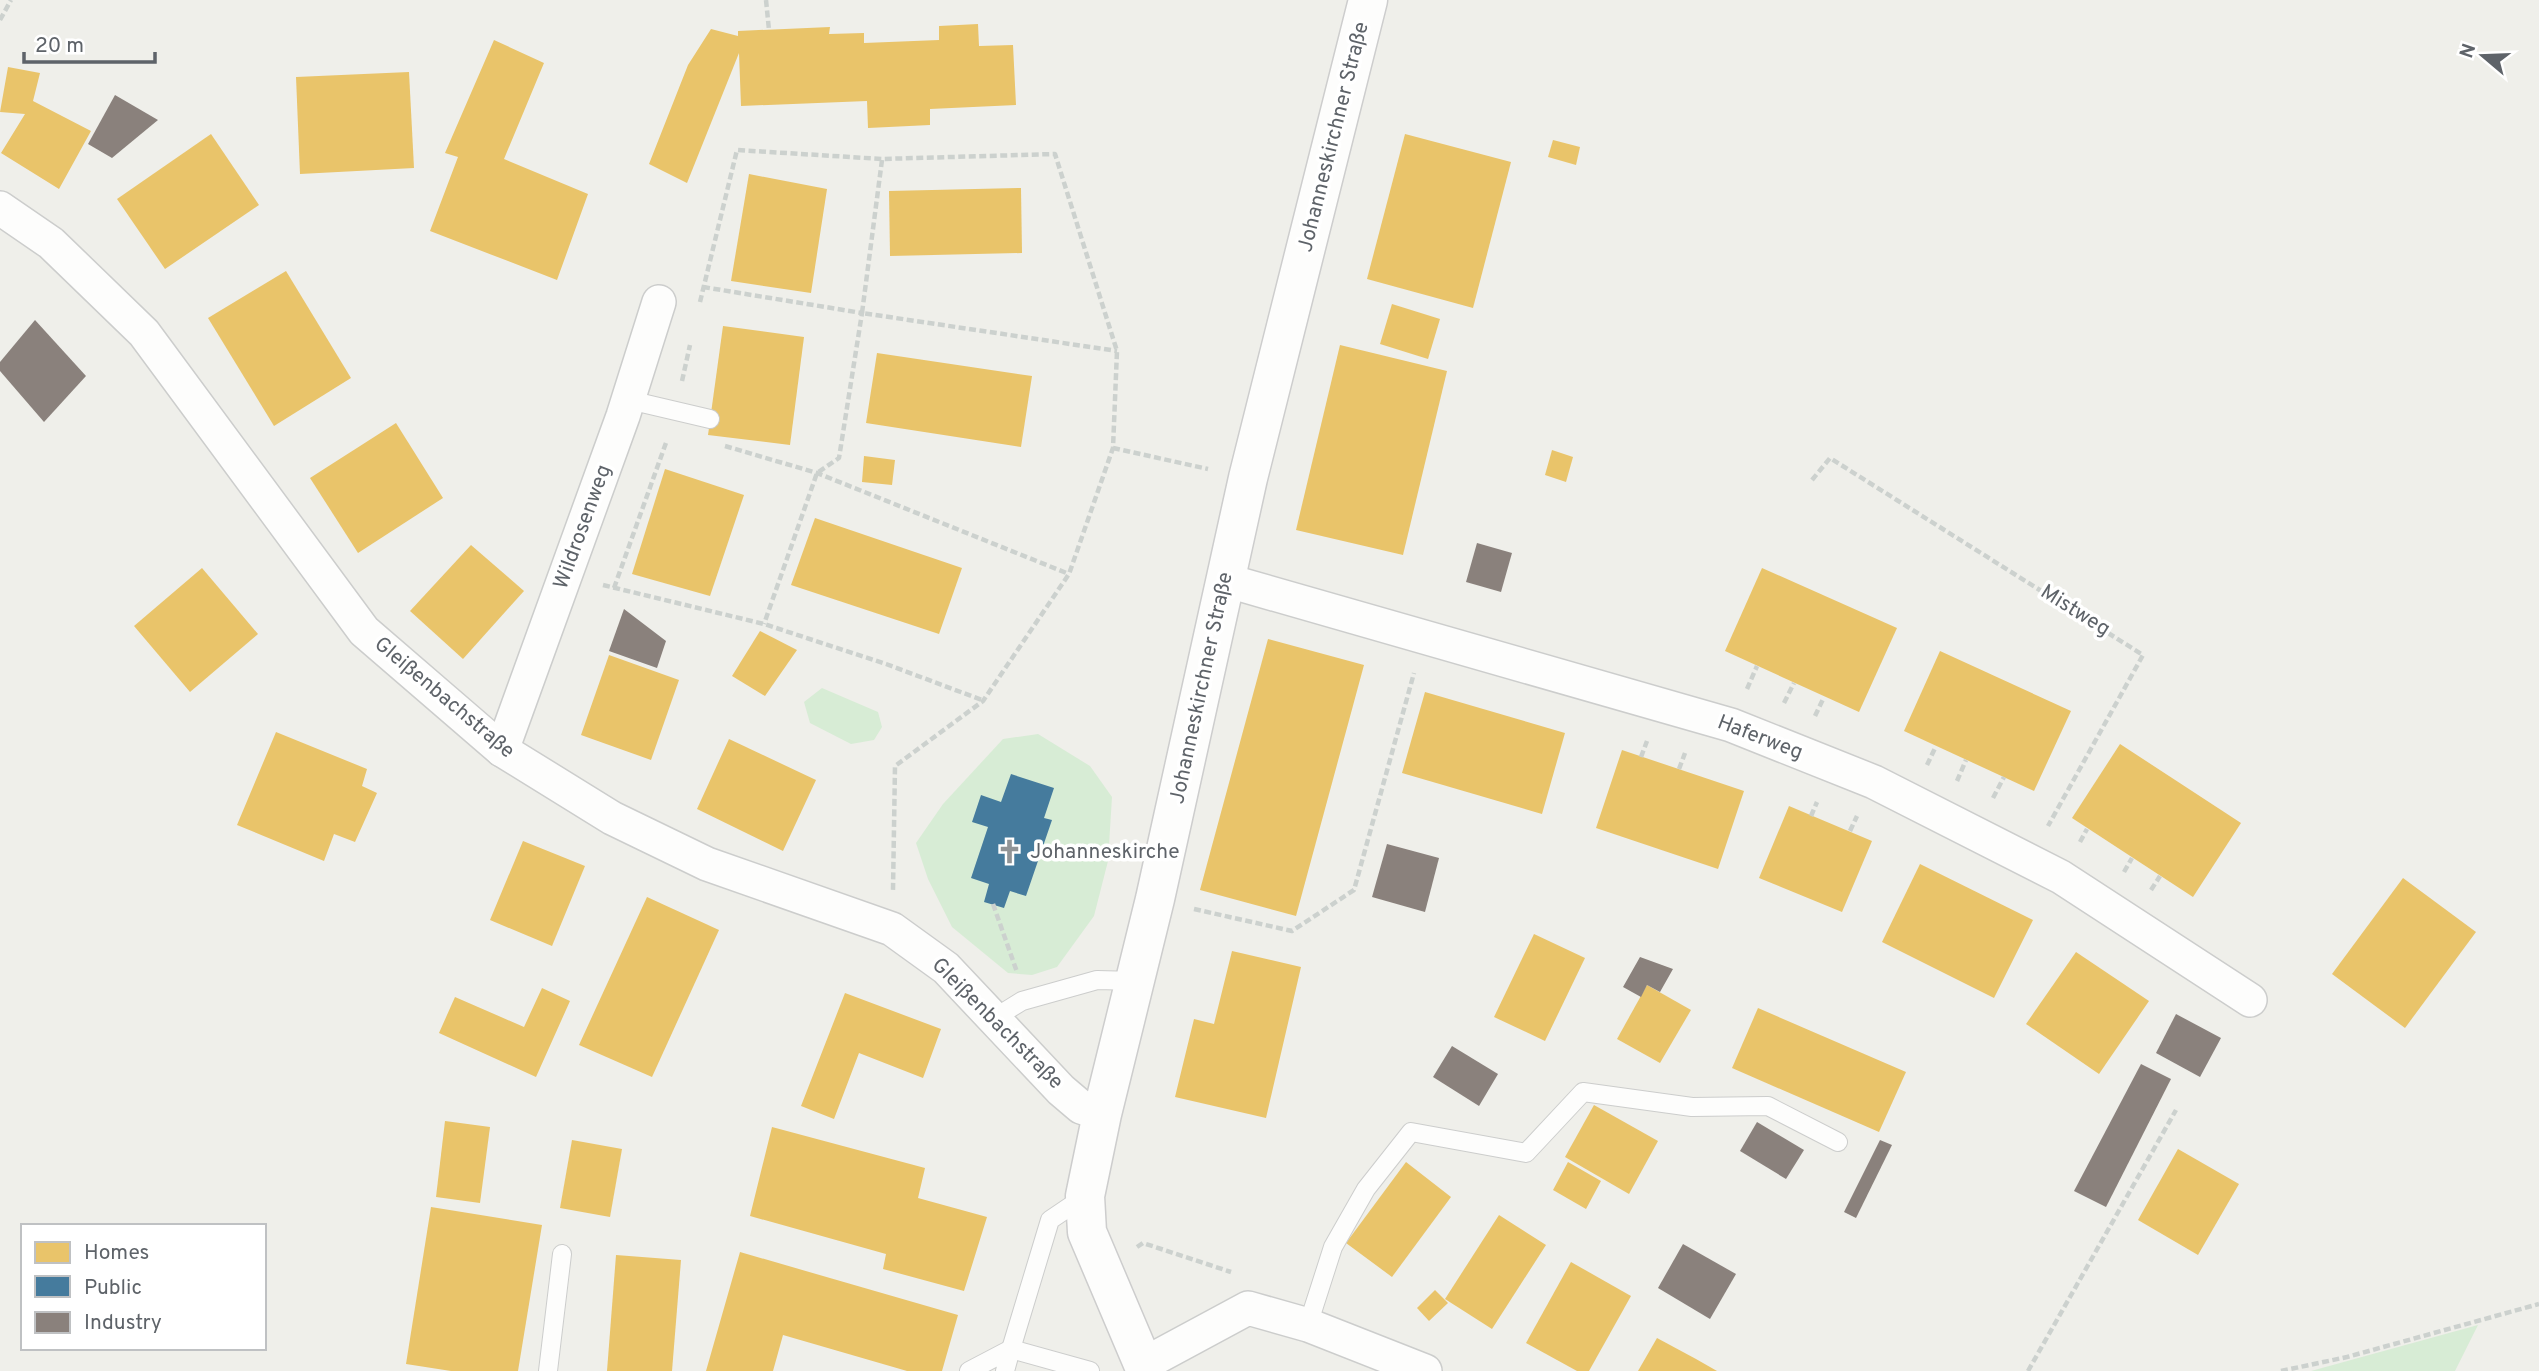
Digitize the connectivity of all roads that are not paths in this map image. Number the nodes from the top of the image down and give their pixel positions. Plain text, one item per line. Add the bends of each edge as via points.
1 (1368, 0) edge
2 (0, 208) edge
3 (659, 302) road end
4 (629, 400) junction
5 (710, 419) dead end
6 (1225, 580) junction
7 (502, 750) junction
8 (1136, 981) junction
9 (2250, 1000) dead end
10 (993, 1019) junction
11 (1102, 1114) junction
12 (1838, 1142) dead end
13 (1085, 1196) junction
14 (562, 1254) dead end
15 (1308, 1325) junction
16 (1011, 1349) junction
17 (1140, 1368) edge
18 (548, 1371) edge
19 (969, 1371) edge
20 (1005, 1371) edge
21 (1090, 1371) edge
22 (1425, 1371) edge

1 - 6 street, Johanneskirchner Straße
2 - 7 street, Gleißenbachstraße via 51,243 144,333 364,631
3 - 4 street, Wildrosenweg
4 - 5 lane
4 - 7 street, Wildrosenweg
6 - 8 street, Johanneskirchner Straße
6 - 9 street, Haferweg via 1731,725 1874,782 2061,877
7 - 10 street, Gleißenbachstraße via 612,818 707,864 892,929 946,968
8 - 10 lane via 1097,980 1022,1001
8 - 11 street, Johanneskirchner Straße
10 - 11 street, Gleißenbachstraße via 1061,1090 1081,1107
11 - 13 street, Johanneskirchner Straße
12 - 15 lane via 1768,1106 1692,1107 1583,1092 1526,1153 1411,1132 1366,1189 1333,1247
13 - 16 lane via 1050,1220
13 - 17 street, Johanneskirchner Straße via 1087,1232
14 - 18 lane
15 - 17 street via 1248,1308
15 - 22 street
16 - 19 lane
16 - 20 lane
16 - 21 lane

